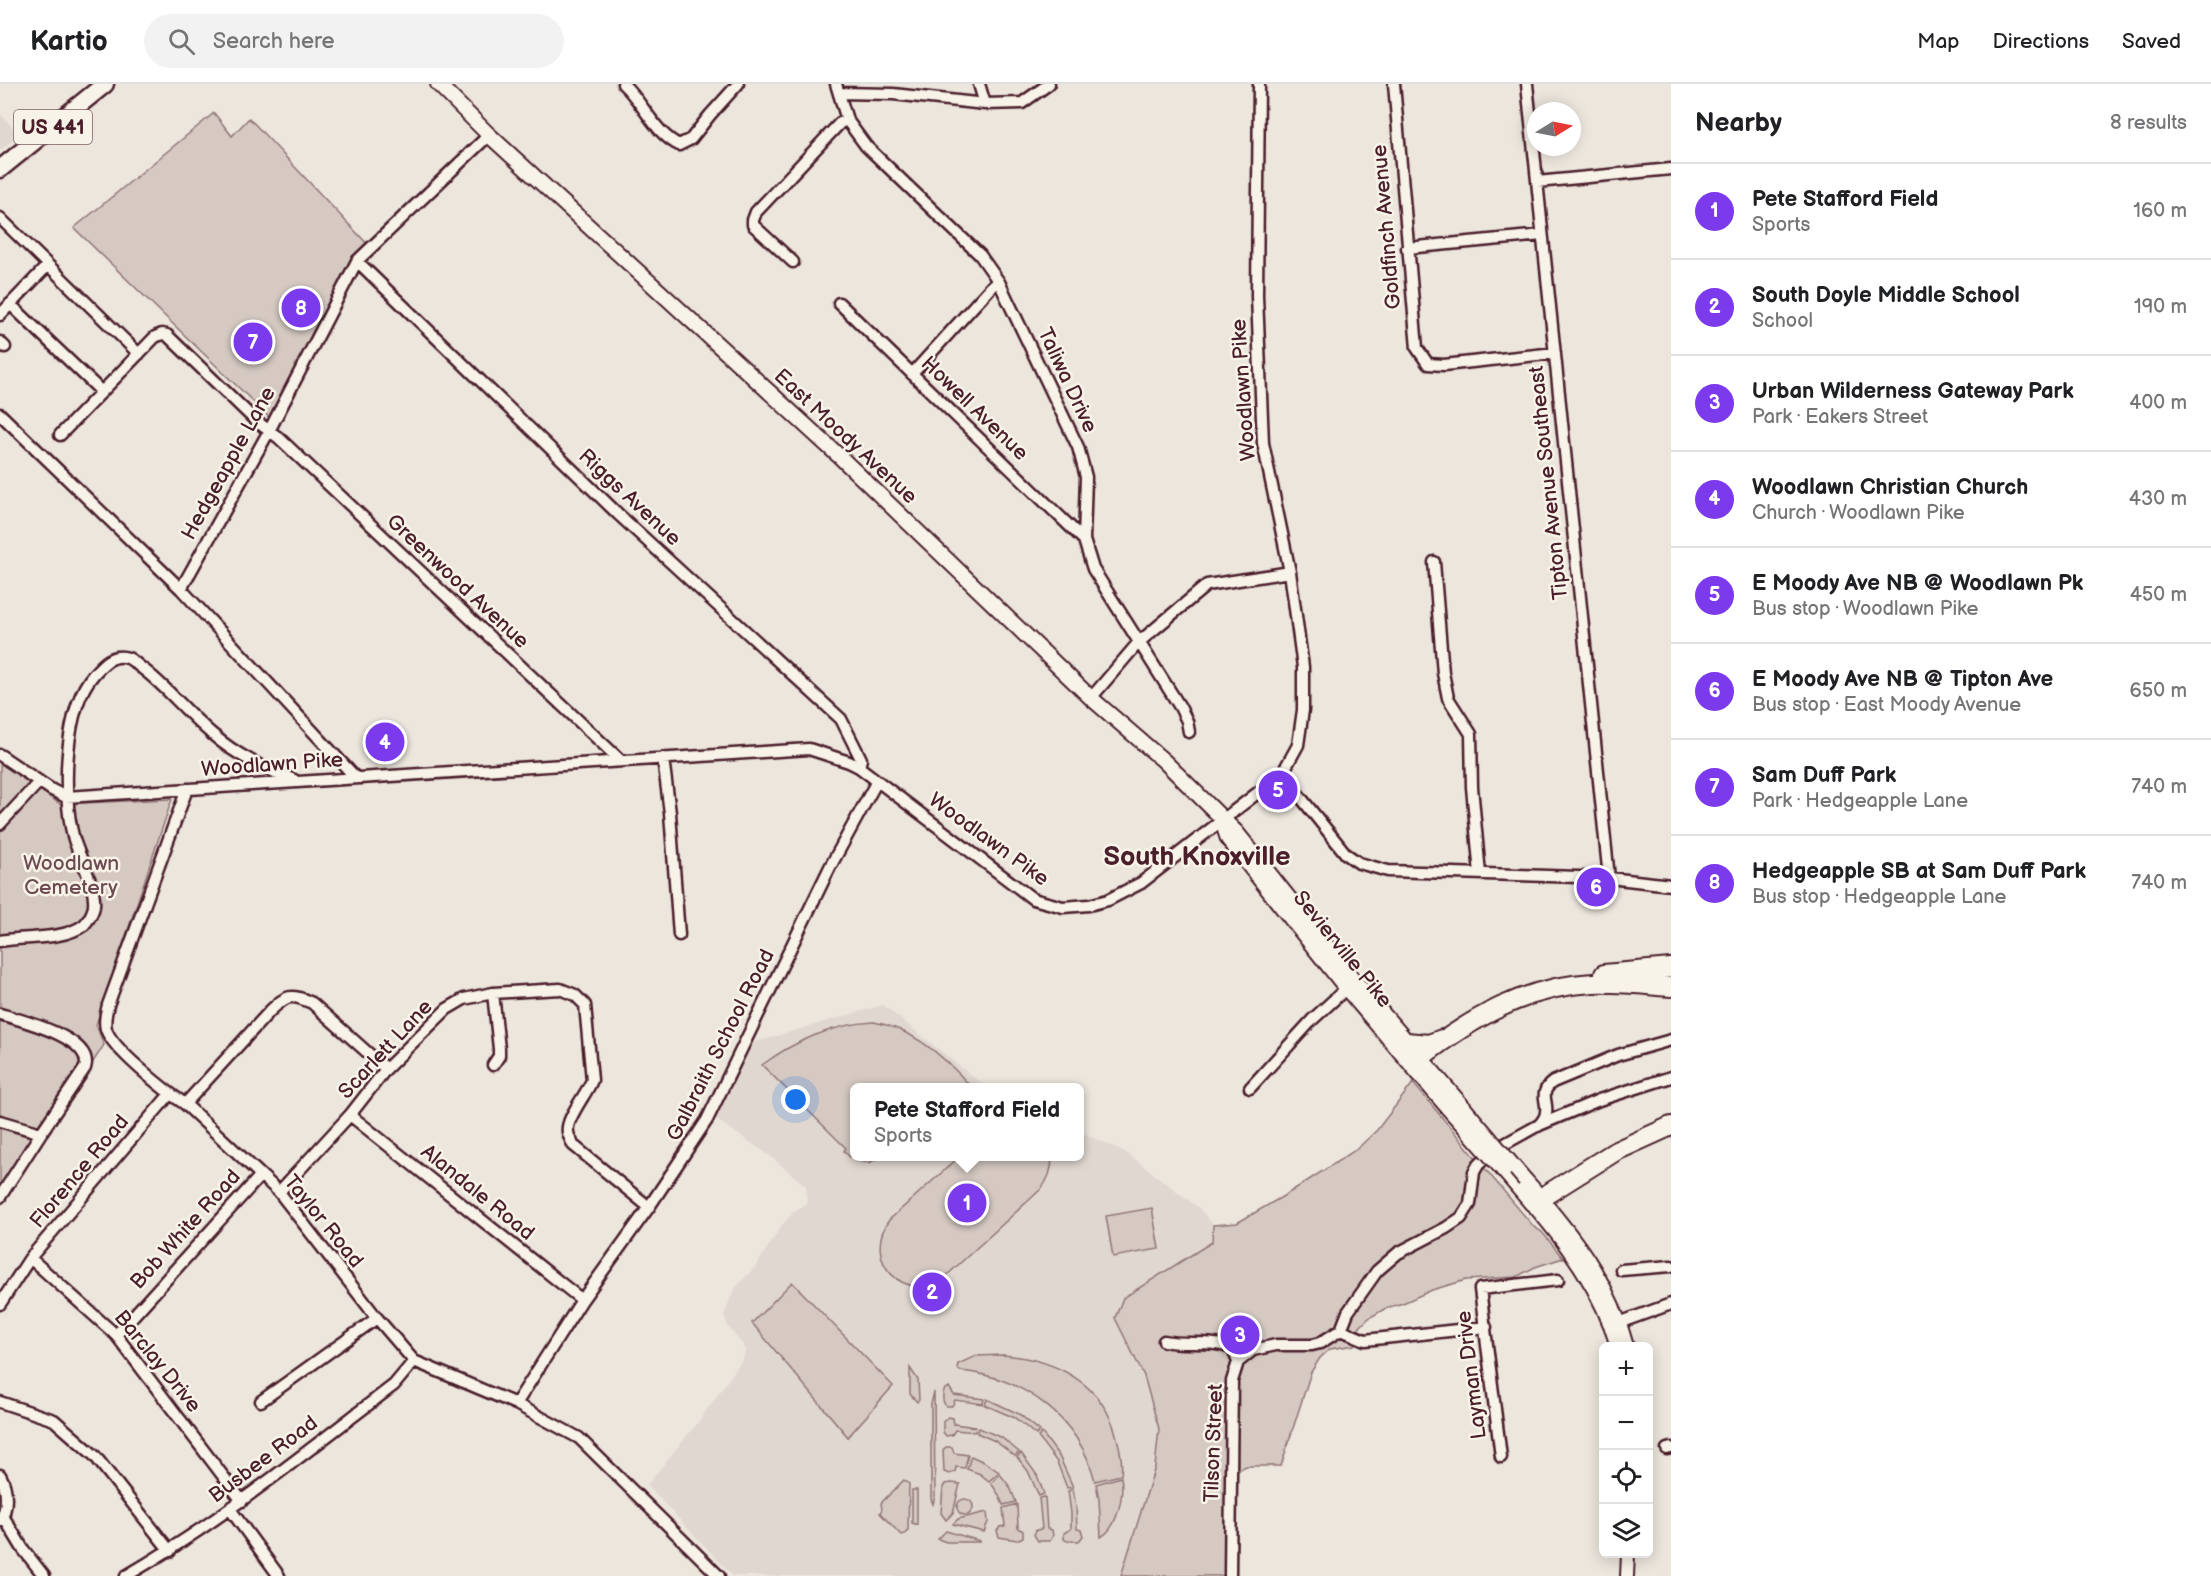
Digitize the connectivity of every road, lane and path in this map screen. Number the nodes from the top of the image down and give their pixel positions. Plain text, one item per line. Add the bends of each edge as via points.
1 (105, 84) edge
2 (438, 84) edge
3 (623, 84) edge
4 (738, 84) edge
5 (979, 84) edge
6 (1049, 84) edge
7 (1259, 84) edge
8 (1394, 84) edge
9 (1527, 84) edge
10 (837, 89) edge
11 (985, 104) junction
12 (847, 120) junction
13 (489, 135) junction
14 (0, 169) edge
15 (1671, 169) edge
16 (1537, 182) junction
17 (0, 218) edge
18 (1542, 235) junction
19 (1407, 248) junction
20 (357, 261) junction
21 (793, 262) dead end
22 (47, 266) junction
23 (999, 282) junction
24 (839, 303) dead end
25 (10, 304) junction
26 (0, 315) edge
27 (1555, 353) junction
28 (139, 354) junction
29 (912, 374) junction
30 (102, 392) junction
31 (0, 414) edge
32 (269, 431) junction
33 (60, 435) dead end
34 (1084, 540) junction
35 (1434, 562) dead end
36 (1290, 572) junction
37 (181, 589) junction
38 (1138, 643) junction
39 (1091, 698) junction
40 (1189, 732) dead end
41 (0, 754) edge
42 (663, 758) junction
43 (620, 760) junction
44 (859, 768) junction
45 (1282, 774) junction
46 (356, 778) junction
47 (877, 781) junction
48 (39, 782) junction
49 (298, 782) junction
50 (187, 789) junction
51 (66, 797) junction
52 (1222, 821) junction
53 (0, 824) edge
54 (1480, 874) junction
55 (1609, 878) junction
56 (1671, 885) edge
57 (680, 935) dead end
58 (0, 941) edge
59 (1671, 968) edge
60 (1350, 984) junction
61 (1671, 987) edge
62 (1550, 989) junction
63 (493, 993) junction
64 (0, 1014) edge
65 (1454, 1034) junction
66 (1671, 1040) edge
67 (1406, 1042) junction
68 (1416, 1062) junction
69 (493, 1065) dead end
70 (386, 1069) junction
71 (1671, 1077) edge
72 (1250, 1088) dead end
73 (170, 1094) junction
74 (185, 1104) junction
75 (1453, 1104) junction
76 (1548, 1109) junction
77 (350, 1115) junction
78 (1565, 1115) junction
79 (0, 1121) edge
80 (1537, 1126) junction
81 (1671, 1126) edge
82 (41, 1133) junction
83 (260, 1176) junction
84 (279, 1192) junction
85 (0, 1197) edge
86 (1537, 1201) junction
87 (649, 1207) junction
88 (30, 1258) junction
89 (1671, 1266) edge
90 (1621, 1270) dead end
91 (1558, 1280) dead end
92 (582, 1300) junction
93 (0, 1304) edge
94 (1671, 1304) edge
95 (377, 1318) junction
96 (1616, 1324) junction
97 (1486, 1327) junction
98 (1341, 1330) junction
99 (116, 1335) junction
100 (1164, 1341) dead end
101 (1617, 1342) edge
102 (1625, 1342) edge
103 (414, 1361) junction
104 (1238, 1362) junction
105 (261, 1401) dead end
106 (0, 1402) edge
107 (516, 1404) junction
108 (1501, 1457) dead end
109 (0, 1475) edge
110 (242, 1501) junction
111 (230, 1509) junction
112 (2, 1518) edge
113 (170, 1551) junction
114 (1629, 1558) edge
115 (44, 1576) edge
116 (126, 1576) edge
117 (279, 1576) edge
118 (719, 1576) edge
119 (1230, 1576) edge
120 (1628, 1576) edge

1 - 14 highway, US 441
2 - 13 main road, East Moody Avenue
3 - 4 street via 668,140 679,145 691,139
5 - 11 street
6 - 11 street via 1022,103
7 - 36 street, Woodlawn Pike via 1257,296 1263,442
8 - 19 street, Goldfinch Avenue
9 - 16 street, Tipton Avenue Southeast
10 - 11 street
10 - 12 street, Taliwa Drive
12 - 21 street via 756,212 753,225
12 - 23 street, Taliwa Drive via 866,146 980,255
13 - 20 street, Hedgeapple Lane
13 - 39 main road, East Moody Avenue via 838,455
15 - 16 street
16 - 18 street, Tipton Avenue Southeast
17 - 22 street
18 - 19 street
18 - 27 street, Tipton Avenue Southeast
19 - 27 street, Goldfinch Avenue via 1417,348 1428,364
20 - 32 street, Hedgeapple Lane
20 - 44 street, Riggs Avenue via 618,514 841,719 861,759
22 - 25 street
22 - 28 street
23 - 29 street
23 - 34 street, Taliwa Drive via 1078,447 1086,477
24 - 29 street, Howell Avenue
25 - 26 street
25 - 30 street
27 - 55 street, Tipton Avenue Southeast
28 - 30 street
28 - 32 street, Greenwood Avenue via 155,337 166,335
29 - 34 street, Howell Avenue
30 - 33 street
31 - 37 street
32 - 37 street, Hedgeapple Lane
32 - 43 street, Greenwood Avenue
34 - 38 street, Taliwa Drive via 1093,569
35 - 54 street via 1448,698 1471,734
36 - 38 street via 1207,585
36 - 45 street, Woodlawn Pike via 1303,666 1303,710 1298,745
37 - 46 street
38 - 39 street
38 - 40 street, Taliwa Drive via 1180,707
39 - 52 main road, East Moody Avenue via 1164,761
41 - 48 street
42 - 43 street, Woodlawn Pike
42 - 44 street, Woodlawn Pike via 809,749
42 - 57 street
43 - 46 street, Woodlawn Pike
44 - 47 street, Woodlawn Pike
45 - 52 street, Woodlawn Pike
45 - 54 street via 1339,847 1359,863 1388,871
46 - 49 street, Woodlawn Pike
47 - 52 street, Woodlawn Pike via 1033,899 1063,907 1108,900 1141,883
47 - 87 street, Galbraith School Road via 830,867 707,1120
48 - 51 street
48 - 53 street
49 - 50 street, Woodlawn Pike
49 - 51 street via 250,762 212,734 163,684 128,658 114,658 106,660 85,684 71,724
50 - 51 street, Woodlawn Pike
50 - 73 street, Taylor Road via 105,1019 113,1043
51 - 58 street via 94,906 86,923 70,933
52 - 60 main road, Sevierville Pike via 1237,833
54 - 55 street
55 - 56 street
59 - 62 highway via 1593,976
60 - 67 main road, Sevierville Pike
60 - 68 main road, Sevierville Pike
60 - 72 street
61 - 62 highway via 1591,983
62 - 65 highway via 1498,1008
63 - 69 street via 499,1049
63 - 70 street, Scarlett Lane via 464,999 447,1009
63 - 87 street, Scarlett Lane via 560,989 576,995 585,1005 592,1080 567,1131 573,1145
64 - 82 street via 54,1030 86,1056 86,1068
65 - 67 highway via 1429,1044
65 - 68 highway
66 - 76 street via 1618,1055 1553,1082 1544,1092
67 - 68 main road, Sevierville Pike
68 - 75 main road, Sevierville Pike
70 - 74 street via 312,1003 292,996 270,1011
70 - 77 street, Scarlett Lane
71 - 78 street
73 - 74 street, Taylor Road
73 - 88 street, Florence Road
74 - 83 street, Taylor Road
75 - 86 main road, Sevierville Pike, bridge via 1504,1171
75 - 86 main road, Sevierville Pike, bridge via 1525,1180
76 - 78 street
76 - 80 street
77 - 84 street, Scarlett Lane
77 - 92 street, Alandale Road
78 - 80 street
79 - 82 street
80 - 98 street via 1483,1158 1474,1172 1470,1204 1461,1218 1398,1253 1377,1270 1348,1312
81 - 86 highway via 1616,1151
82 - 85 street
83 - 84 street, Taylor Road
83 - 99 street, Bob White Road
84 - 95 street, Taylor Road
86 - 96 street, Sevierville Pike via 1586,1255 1601,1278
87 - 92 street, Galbraith School Road
88 - 93 street, Florence Road
88 - 99 street, Barclay Drive
89 - 90 street
91 - 97 street, Layman Drive via 1480,1289
92 - 107 street, Galbraith School Road
94 - 96 street
95 - 103 street, Taylor Road
95 - 105 street
96 - 101 street, Sevierville Pike
96 - 102 street, Sevierville Pike
97 - 98 street via 1365,1340
97 - 108 street, Layman Drive
98 - 104 street, Tilson Street via 1312,1345 1276,1345 1253,1350
99 - 110 street, Barclay Drive
100 - 104 street via 1223,1344 1233,1349
103 - 107 street, Taylor Road
103 - 110 street, Busbee Road via 394,1385
104 - 119 street, Tilson Street via 1232,1381
106 - 113 street via 54,1420 95,1456
107 - 118 street, Taylor Road via 579,1438
109 - 112 street via 6,1503
110 - 111 street, Busbee Road
111 - 113 street, Busbee Road
111 - 117 street
112 - 115 street
113 - 116 street, Busbee Road
114 - 120 street

